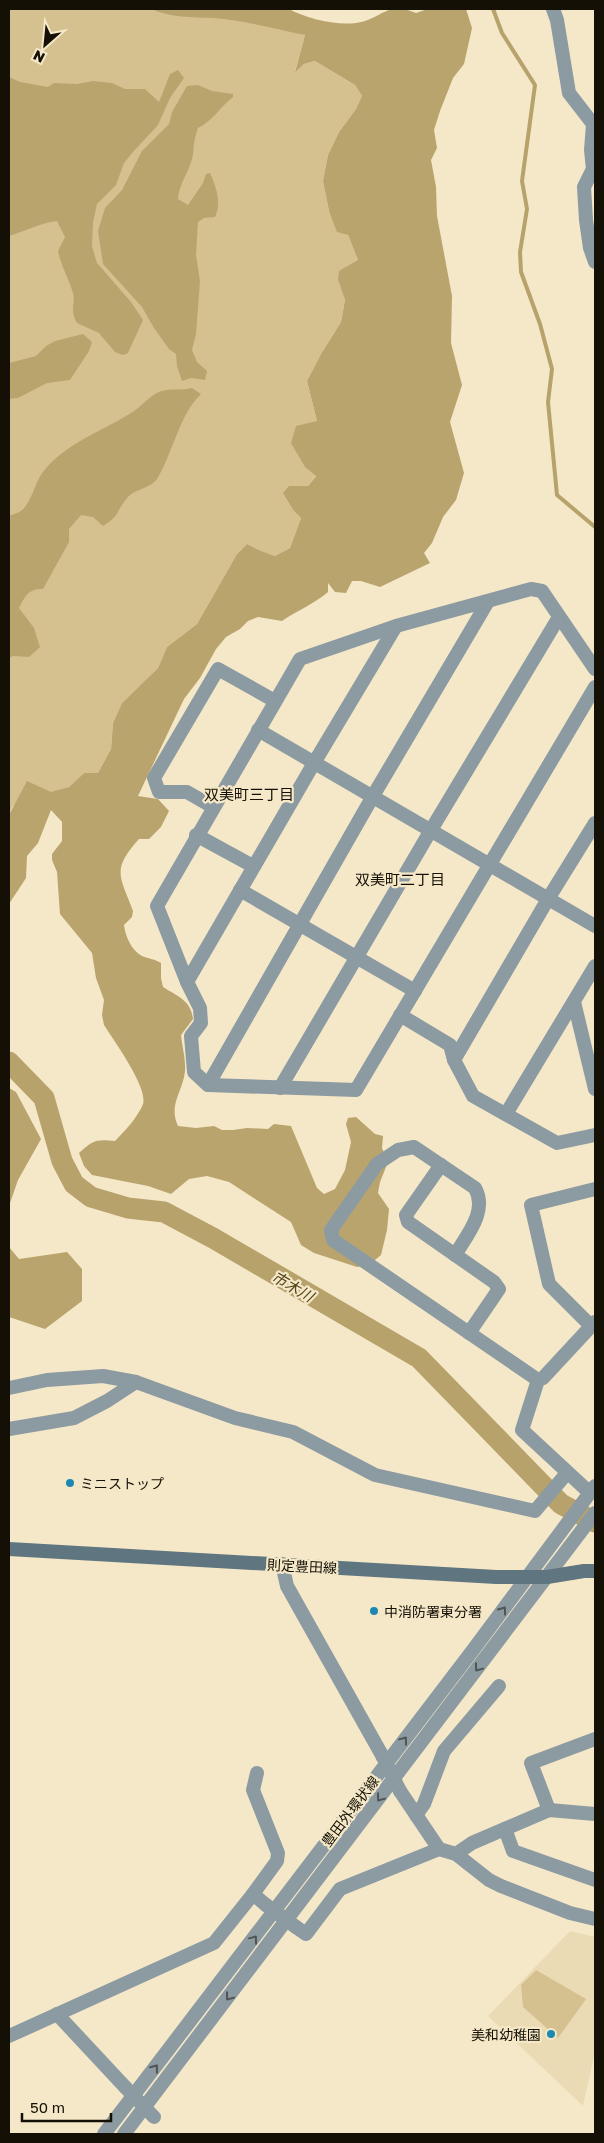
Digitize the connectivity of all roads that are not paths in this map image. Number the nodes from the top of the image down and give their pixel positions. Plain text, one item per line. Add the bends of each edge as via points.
1 (553, 9) edge
2 (595, 262) edge
3 (487, 603) junction
4 (559, 617) junction
5 (396, 626) junction
6 (595, 669) edge
7 (595, 687) edge
8 (275, 701) junction
9 (258, 730) junction
10 (314, 762) junction
11 (372, 796) junction
12 (213, 807) junction
13 (595, 823) edge
14 (431, 830) junction
15 (196, 835) junction
16 (489, 863) junction
17 (253, 866) junction
18 (240, 890) junction
19 (548, 899) junction
20 (299, 924) junction
21 (595, 926) edge
22 (356, 958) junction
23 (595, 966) edge
24 (186, 982) junction
25 (415, 991) junction
26 (574, 1002) junction
27 (400, 1015) junction
28 (454, 1060) junction
29 (208, 1085) junction
30 (280, 1088) junction
31 (595, 1089) edge
32 (506, 1114) junction
33 (595, 1135) edge
34 (441, 1165) junction
35 (595, 1189) edge
36 (455, 1255) junction
37 (593, 1324) edge
38 (470, 1333) junction
39 (538, 1380) junction
40 (136, 1382) junction
41 (9, 1388) edge
42 (9, 1429) edge
43 (563, 1478) junction
44 (590, 1493) edge
45 (595, 1513) edge
46 (9, 1549) edge
47 (282, 1564) junction
48 (595, 1571) edge
49 (548, 1577) junction
50 (526, 1578) junction
51 (499, 1686) dead end
52 (595, 1739) edge
53 (258, 1773) dead end
54 (549, 1810) junction
55 (595, 1814) edge
56 (416, 1815) junction
57 (504, 1829) junction
58 (439, 1849) junction
59 (456, 1854) junction
60 (595, 1880) edge
61 (253, 1894) junction
62 (595, 1918) edge
63 (56, 2014) junction
64 (9, 2036) edge
65 (154, 2117) dead end
66 (104, 2134) edge
67 (124, 2134) edge

1 - 2 street via 569,93 593,124 591,150 594,169 584,187 590,248
3 - 4 street via 531,590 542,591
3 - 5 street
3 - 11 street
4 - 6 street
4 - 14 street
5 - 8 street via 300,660
5 - 10 street
7 - 16 street
8 - 9 street
8 - 12 street via 218,669 154,778 159,792 187,792
9 - 10 street
9 - 12 street
10 - 11 street
10 - 17 street
11 - 14 street
11 - 20 street
12 - 15 street
13 - 19 street
14 - 16 street
14 - 22 street
15 - 17 street
15 - 24 street via 157,906
16 - 19 street
16 - 25 street
17 - 18 street
18 - 20 street
18 - 24 street
19 - 21 street
19 - 28 street
20 - 22 street
20 - 29 street
22 - 25 street
22 - 30 street
23 - 26 street
24 - 29 street via 200,1008 201,1023 191,1036 194,1072
25 - 27 street
26 - 31 street
26 - 32 street
27 - 28 street via 450,1045
27 - 30 street via 356,1090
28 - 32 street via 473,1096
29 - 30 street
32 - 33 street via 557,1144
34 - 36 street via 475,1188 480,1197 478,1216
34 - 36 street via 406,1215 408,1222
34 - 38 street via 414,1147 398,1150 378,1164 331,1230 333,1240
35 - 37 street via 531,1205 549,1284
36 - 38 street via 499,1289
37 - 39 street
38 - 39 street
39 - 43 street via 522,1430
40 - 41 street via 103,1376 47,1380
40 - 42 street via 74,1418
40 - 43 street via 235,1418 293,1432 375,1475 535,1511
43 - 44 street
44 - 50 street, 豊田外環状線
45 - 49 street, 豊田外環状線
46 - 47 main road, 則定豊田線
47 - 50 main road, 則定豊田線
47 - 56 street, bridge via 287,1586 400,1792
48 - 49 main road, 則定豊田線
49 - 50 main road, 則定豊田線
49 -> 67 street, 豊田外環状線
66 -> 50 street, 豊田外環状線
51 - 56 street via 444,1751 424,1804
52 - 54 street via 531,1764
53 - 61 street via 253,1790 278,1853 277,1861
54 - 55 street
54 - 57 street
56 - 58 street
57 - 59 street
57 - 60 street via 512,1851
58 - 59 street
58 - 61 street, bridge via 340,1889 306,1934
59 - 62 street via 495,1883 570,1913
61 - 63 street via 214,1943
63 - 64 street
63 - 65 street, bridge

